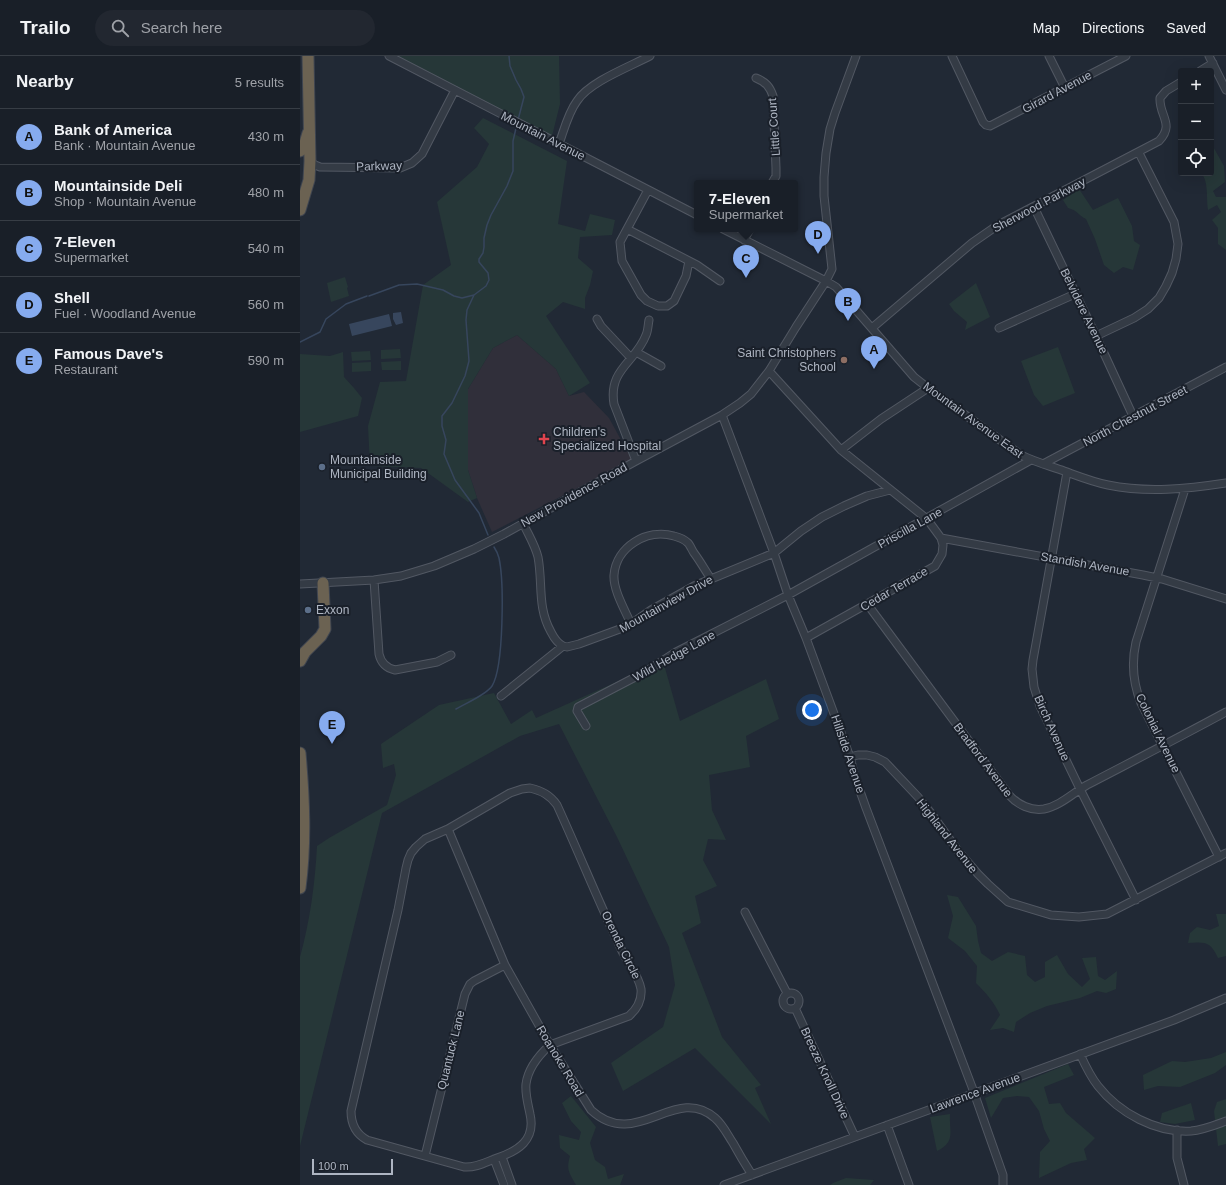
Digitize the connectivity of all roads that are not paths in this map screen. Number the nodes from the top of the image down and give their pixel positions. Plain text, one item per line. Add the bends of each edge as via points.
1 (308, 56) edge
2 (315, 56) edge
3 (389, 56) edge
4 (650, 56) edge
5 (856, 56) edge
6 (952, 56) edge
7 (1049, 56) edge
8 (1126, 56) edge
9 (1209, 56) edge
10 (1213, 63) junction
11 (1205, 68) edge
12 (756, 78) dead end
13 (309, 80) junction
14 (1178, 84) edge
15 (1065, 88) junction
16 (455, 90) junction
17 (1226, 90) edge
18 (310, 124) junction
19 (559, 144) junction
20 (300, 151) edge
21 (1139, 153) junction
22 (310, 161) junction
23 (774, 180) edge
24 (648, 190) junction
25 (1034, 207) junction
26 (300, 208) edge
27 (694, 213) edge
28 (627, 229) junction
29 (729, 232) edge
30 (748, 232) edge
31 (744, 240) junction
32 (689, 261) junction
33 (720, 281) dead end
34 (826, 281) junction
35 (1075, 294) junction
36 (597, 319) dead end
37 (649, 320) dead end
38 (872, 328) junction
39 (999, 328) dead end
40 (1096, 336) junction
41 (633, 355) junction
42 (661, 366) dead end
43 (1226, 367) edge
44 (769, 371) junction
45 (928, 388) junction
46 (722, 415) junction
47 (1134, 416) junction
48 (841, 450) junction
49 (1031, 460) junction
50 (636, 461) junction
51 (1043, 464) junction
52 (1067, 472) junction
53 (1226, 483) edge
54 (1185, 489) junction
55 (890, 490) junction
56 (927, 519) junction
57 (523, 523) junction
58 (941, 538) junction
59 (774, 553) junction
60 (1051, 558) junction
61 (1156, 578) junction
62 (711, 579) junction
63 (374, 580) junction
64 (323, 583) junction
65 (300, 584) edge
66 (788, 595) junction
67 (1226, 599) edge
68 (868, 605) junction
69 (631, 624) junction
70 (806, 638) junction
71 (563, 646) junction
72 (451, 655) dead end
73 (300, 661) edge
74 (501, 696) dead end
75 (1226, 712) edge
76 (586, 726) dead end
77 (1163, 745) junction
78 (300, 753) edge
79 (850, 757) junction
80 (1080, 789) junction
81 (448, 829) junction
82 (1226, 853) edge
83 (1219, 857) junction
84 (300, 888) edge
85 (1136, 900) junction
86 (745, 912) dead end
87 (505, 965) junction
88 (787, 993) junction
89 (1226, 998) edge
90 (795, 1008) junction
91 (550, 1045) junction
92 (1080, 1054) junction
93 (974, 1093) junction
94 (1226, 1121) edge
95 (887, 1125) junction
96 (1177, 1130) junction
97 (855, 1137) junction
98 (425, 1156) junction
99 (502, 1157) junction
100 (494, 1159) junction
101 (752, 1175) junction
102 (504, 1185) edge
103 (512, 1185) edge
104 (724, 1185) edge
105 (909, 1185) edge
106 (1003, 1185) edge
107 (1184, 1185) edge

1 - 13 highway
2 - 13 highway
3 - 16 street, Mountain Avenue
4 - 19 street via 594,84 582,94 572,109
5 - 34 street, New Providence Road via 830,128 826,153 824,196 832,266
6 - 15 street, Girard Avenue via 983,122 988,126 993,126
7 - 15 street
8 - 15 street, Girard Avenue
9 - 10 street
10 - 11 street
10 - 17 street
12 - 23 street, Little Court via 769,87 773,96 776,168
13 - 18 highway
14 - 21 street, Sherwood Parkway via 1160,98 1167,126 1163,137
16 - 19 street, Mountain Avenue
16 - 22 street, Parkway via 422,154 412,163 400,168 320,167
18 - 20 highway
18 - 22 highway
19 - 24 street, Mountain Avenue
21 - 25 street, Sherwood Parkway
21 - 40 street via 1174,222 1178,244 1176,259 1166,286 1148,309
22 - 26 highway via 309,180
24 - 27 street, Mountain Avenue
24 - 28 street
25 - 35 street, Belvidere Avenue
25 - 38 street, Sherwood Parkway via 998,225 972,243
28 - 32 street
28 - 32 street via 620,242 622,261 641,295 648,301 658,306 667,306 674,301 686,276
29 - 31 street
30 - 31 street
31 - 34 street
32 - 33 street
34 - 38 street via 836,287
34 - 44 street, New Providence Road
35 - 39 street
35 - 40 street, Belvidere Avenue
36 - 41 street via 601,326
37 - 41 street via 646,336
38 - 45 street, Mountain Avenue East via 911,373
40 - 47 street, Belvidere Avenue
41 - 42 street
41 - 50 street via 616,380 613,395 614,404
43 - 47 street, North Chestnut Street
44 - 46 street, New Providence Road via 751,394
44 - 48 street
45 - 48 street via 881,419
45 - 49 street, Mountain Avenue East
46 - 50 street, New Providence Road
46 - 59 street, Hillside Avenue
47 - 51 street, North Chestnut Street
48 - 55 street
49 - 51 street, Mountain Avenue East
49 - 56 street, Priscilla Lane
50 - 57 street, New Providence Road
51 - 52 street, Mountain Avenue East
52 - 54 street, Mountain Avenue East via 1125,488
52 - 60 street, Birch Avenue
53 - 54 street, Mountain Avenue East
54 - 61 street, Colonial Avenue
55 - 56 street
55 - 59 street, Mountainview Drive via 867,496 822,517
56 - 58 street
56 - 66 street, Priscilla Lane
57 - 63 street, New Providence Road via 474,549 434,566 401,576
57 - 71 street via 537,556 544,618 557,642
58 - 60 street, Standish Avenue
58 - 68 street, Cedar Terrace via 943,550 935,566
59 - 62 street, Mountainview Drive
59 - 66 street, Hillside Avenue
60 - 61 street, Standish Avenue
60 - 80 street, Birch Avenue via 1034,651 1034,687 1040,706
61 - 67 street, Standish Avenue
61 - 77 street, Colonial Avenue via 1136,642 1132,669 1138,695
62 - 69 street, Mountainview Drive via 651,610
62 - 69 street via 688,543 680,538 656,534 634,542 619,559 614,576 614,585
63 - 64 street, New Providence Road
63 - 72 street via 379,654 383,664 395,670 438,662
64 - 65 street, New Providence Road
64 - 73 highway via 325,629
66 - 70 street, Hillside Avenue
66 - 76 street, Wild Hedge Lane via 676,652 645,672 578,707 577,711
68 - 70 street, Cedar Terrace
68 - 80 street, Bradford Avenue via 1011,798 1028,808 1043,809
69 - 71 street, Mountainview Drive via 580,644
70 - 79 street, Hillside Avenue
71 - 74 street
75 - 77 street, Bradford Avenue
77 - 80 street, Bradford Avenue
77 - 83 street, Colonial Avenue
78 - 84 highway via 305,839
79 - 85 street, Highland Avenue via 867,755 885,762 931,813 958,852 1008,902 1050,915 1079,917 1107,914
79 - 93 street, Hillside Avenue via 866,808
80 - 85 street, Birch Avenue
81 - 87 street, Roanoke Road
81 - 91 street, Orenda Circle via 510,793 522,789 530,788 547,794 557,805 622,951 637,978 641,997 629,1016
81 - 98 street, Orenda Circle via 425,839 411,853 408,860 351,1111 354,1128 362,1137
82 - 83 street, Highland Avenue
83 - 85 street, Highland Avenue
86 - 88 street, Breeze Knoll Drive
87 - 91 street, Roanoke Road
87 - 98 street, Quantuck Lane via 474,981 465,994
88 - 90 street, Breeze Knoll Drive via 798,996 799,1001
88 - 90 street, Breeze Knoll Drive via 783,997 783,1005 787,1009
89 - 92 street, Lawrence Avenue
90 - 97 street, Breeze Knoll Drive
91 - 99 street, Orenda Circle via 532,1066 526,1084 530,1132 518,1149
91 - 101 street, Roanoke Road via 586,1102 599,1116 612,1122 631,1124 679,1108 702,1111 722,1125
92 - 93 street, Lawrence Avenue
92 - 96 street via 1091,1076 1114,1103 1145,1122
93 - 95 street, Lawrence Avenue
93 - 106 street, Hillside Avenue via 1003,1175
94 - 96 street via 1191,1131
95 - 97 street, Lawrence Avenue
95 - 105 street
96 - 107 street via 1178,1158
97 - 101 street, Lawrence Avenue
98 - 100 street, Orenda Circle via 469,1167
99 - 100 street, Orenda Circle
99 - 103 street
100 - 102 street
101 - 104 street, Lawrence Avenue

